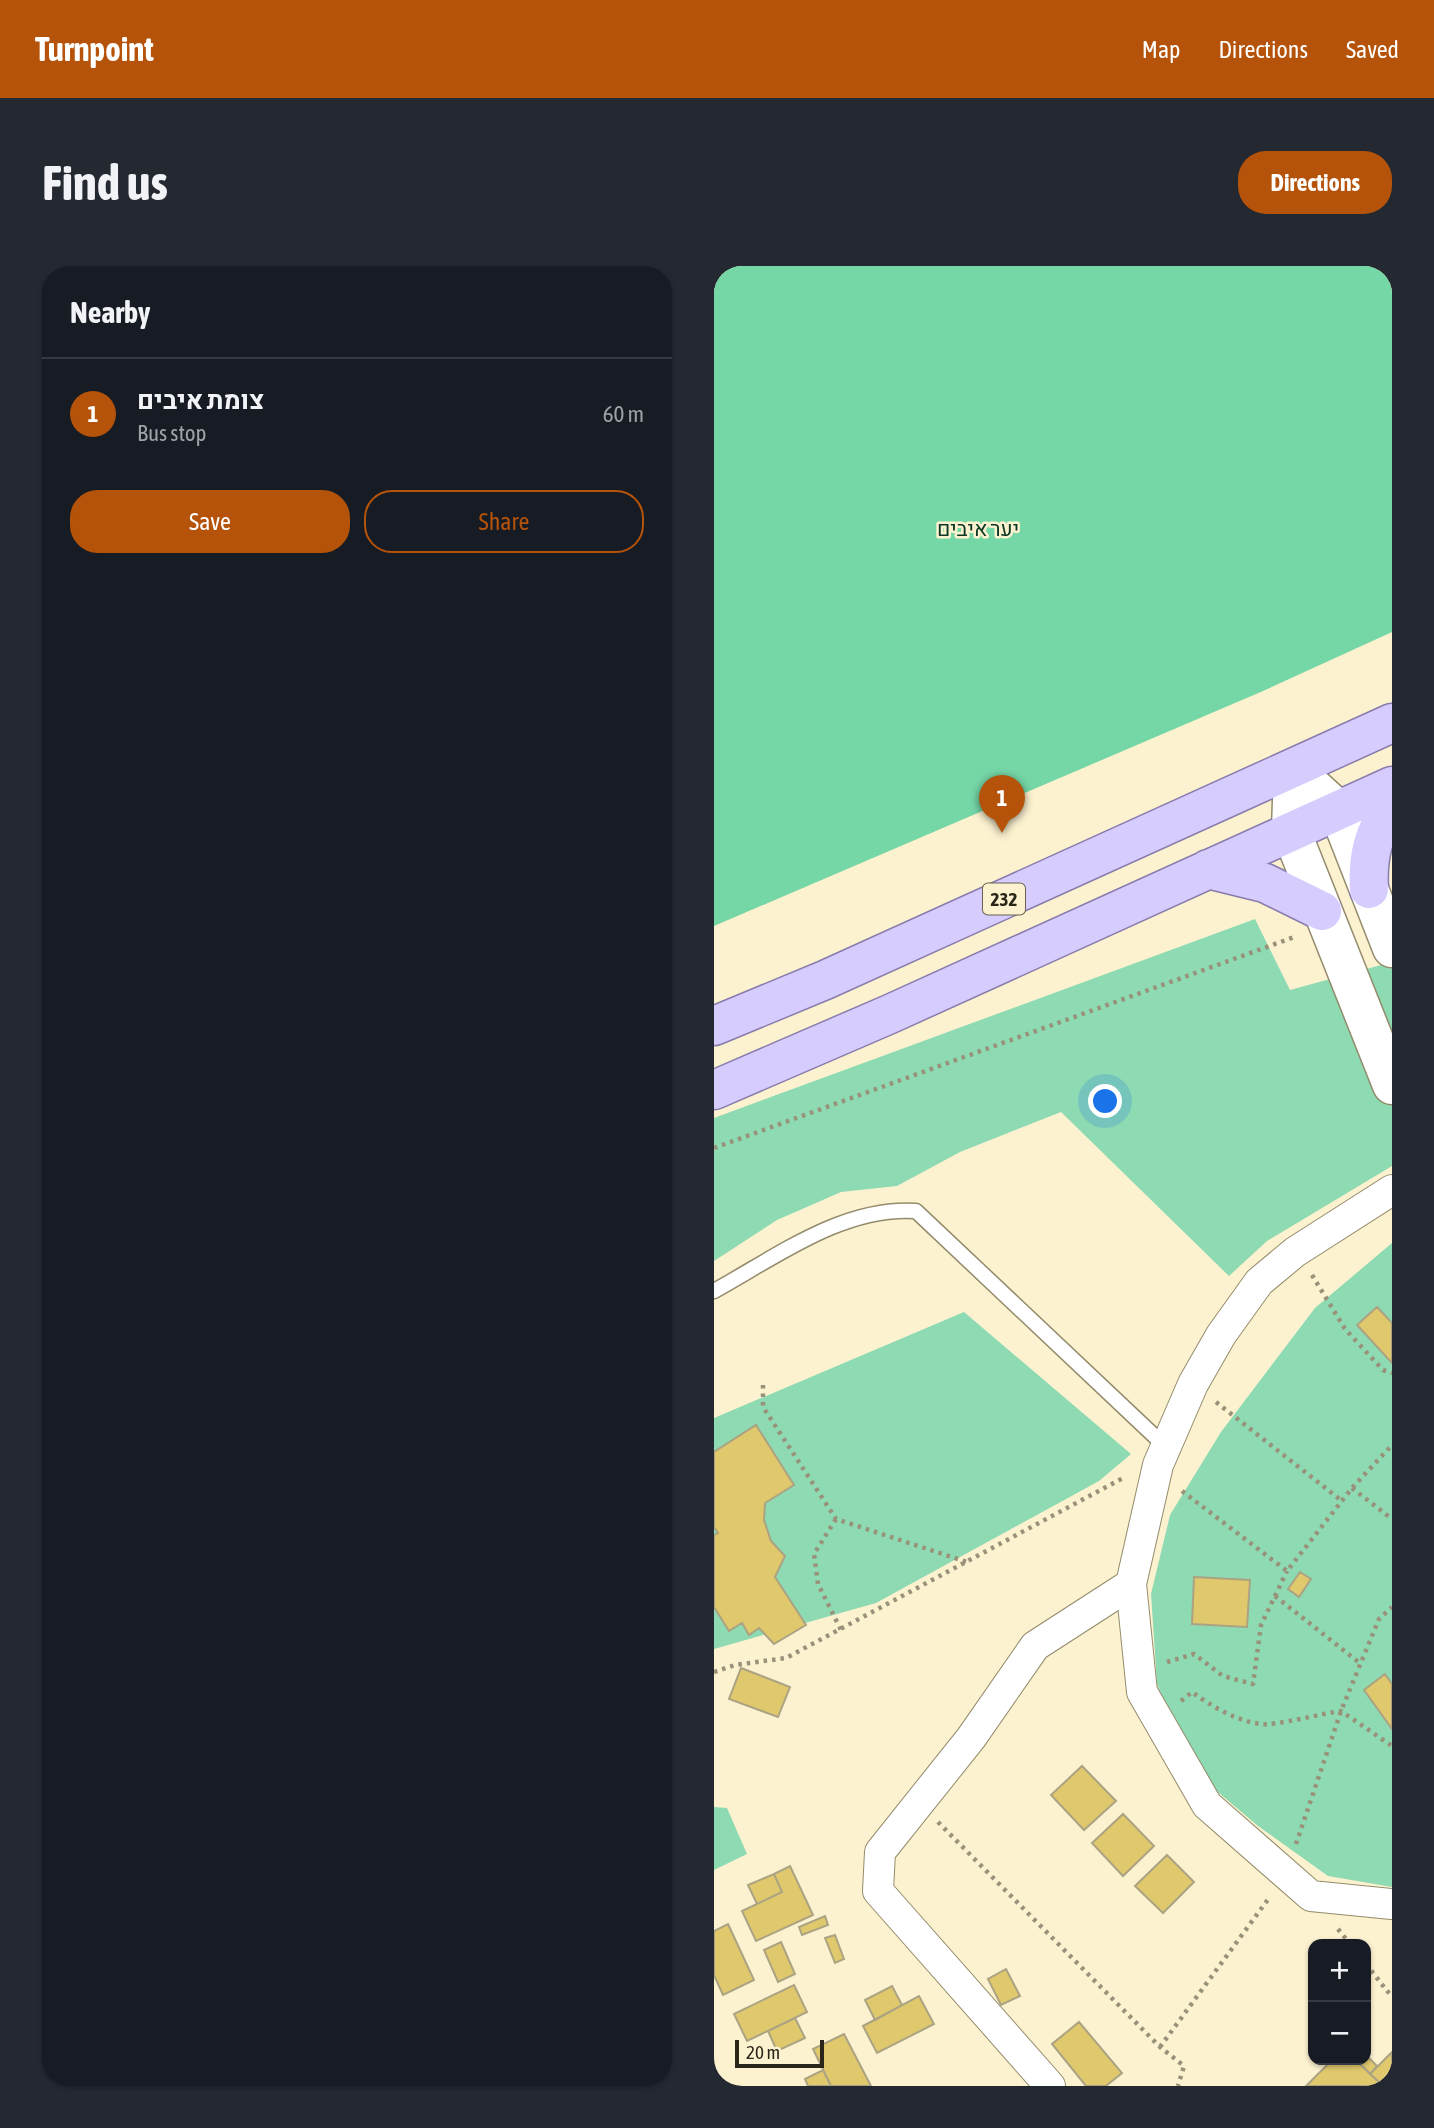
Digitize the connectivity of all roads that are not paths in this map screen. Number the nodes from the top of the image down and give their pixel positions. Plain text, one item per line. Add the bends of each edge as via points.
1 (1392, 723) edge
2 (1293, 769) junction
3 (1392, 786) edge
4 (1392, 806) edge
5 (1338, 810) junction
6 (1291, 831) junction
7 (1208, 869) junction
8 (1369, 889) junction
9 (1325, 918) junction
10 (1392, 948) edge
11 (714, 1026) edge
12 (1392, 1085) edge
13 (714, 1090) edge
14 (1392, 1190) edge
15 (714, 1291) edge
16 (1162, 1459) junction
17 (1131, 1584) junction
18 (1392, 1904) edge
19 (1050, 2086) edge

1 - 2 main road, 232
2 - 5 main road
2 - 6 main road
2 - 11 main road, 232
3 - 5 main road
4 - 8 main road via 1370,852
5 - 6 main road
5 - 8 main road
6 - 7 main road
6 - 9 main road
7 - 9 main road via 1265,883
7 - 13 main road
8 - 10 main road
9 - 12 main road
14 - 16 street via 1295,1251 1259,1282 1193,1384
15 - 16 lane via 838,1223 893,1209 916,1211
16 - 17 street
17 - 18 street via 1142,1692 1207,1805 1311,1896
17 - 19 street via 1035,1646 971,1738 880,1852 878,1891

